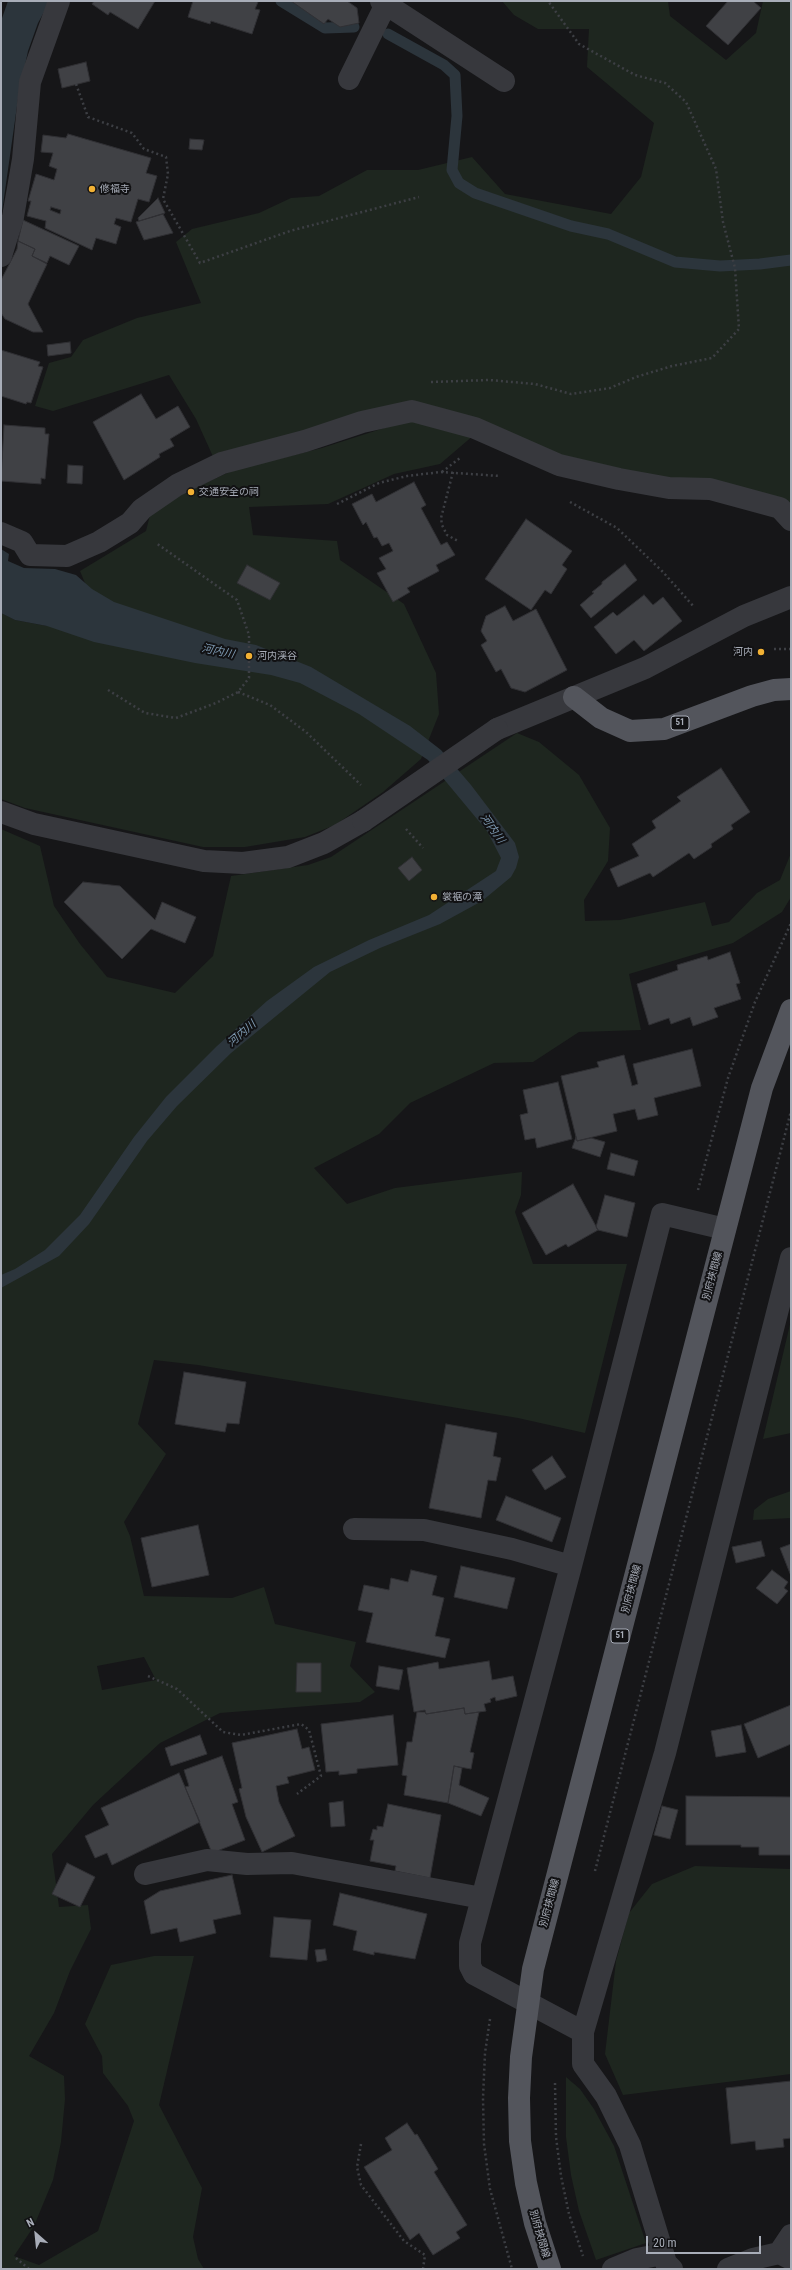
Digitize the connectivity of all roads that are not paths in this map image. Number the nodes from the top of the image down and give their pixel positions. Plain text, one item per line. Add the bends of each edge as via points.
1 (59, 1) edge
2 (383, 3) edge
3 (349, 78) dead end
4 (504, 81) dead end
5 (1, 256) edge
6 (791, 520) edge
7 (1, 533) edge
8 (791, 598) edge
9 (791, 689) edge
10 (574, 697) junction
11 (1, 812) edge
12 (791, 1010) edge
13 (725, 1229) junction
14 (791, 1258) edge
15 (354, 1529) dead end
16 (571, 1566) junction
17 (145, 1874) dead end
18 (482, 1898) junction
19 (528, 2002) junction
20 (583, 2032) junction
21 (791, 2235) edge
22 (785, 2256) edge
23 (667, 2261) edge
24 (550, 2269) edge
25 (613, 2269) edge
26 (728, 2269) edge

1 - 5 street via 30,82 13,217
2 - 3 street
2 - 4 street
6 - 7 street via 780,508 710,489 669,488 559,465 475,428 412,411 362,422 305,441 222,463 177,485 142,509 130,524 99,542 67,556 30,555 22,542
8 - 10 street via 744,616 645,668
9 - 10 main road, 51 via 774,690 752,696 664,729 630,731 601,718
10 - 11 street, bridge via 497,729 363,820 324,843 288,858 243,863 204,861 34,824
12 - 13 main road, 別府挾間線 / 51 via 762,1088
13 - 16 street via 662,1214
13 - 19 main road, 別府挾間線 / 51 via 533,1969
14 - 20 street via 665,1753
15 - 16 street via 424,1530 512,1549
16 - 18 street
17 - 18 street via 208,1860 247,1864 292,1863
18 - 19 street via 470,1943 470,1966 474,1974 483,1981
19 - 20 street
19 - 24 main road, 別府挾間線 / 51 via 521,2057 520,2141 535,2223
20 - 23 street via 583,2064 606,2096 630,2145
21 - 22 street
22 - 26 street via 753,2259
23 - 25 street via 636,2259

